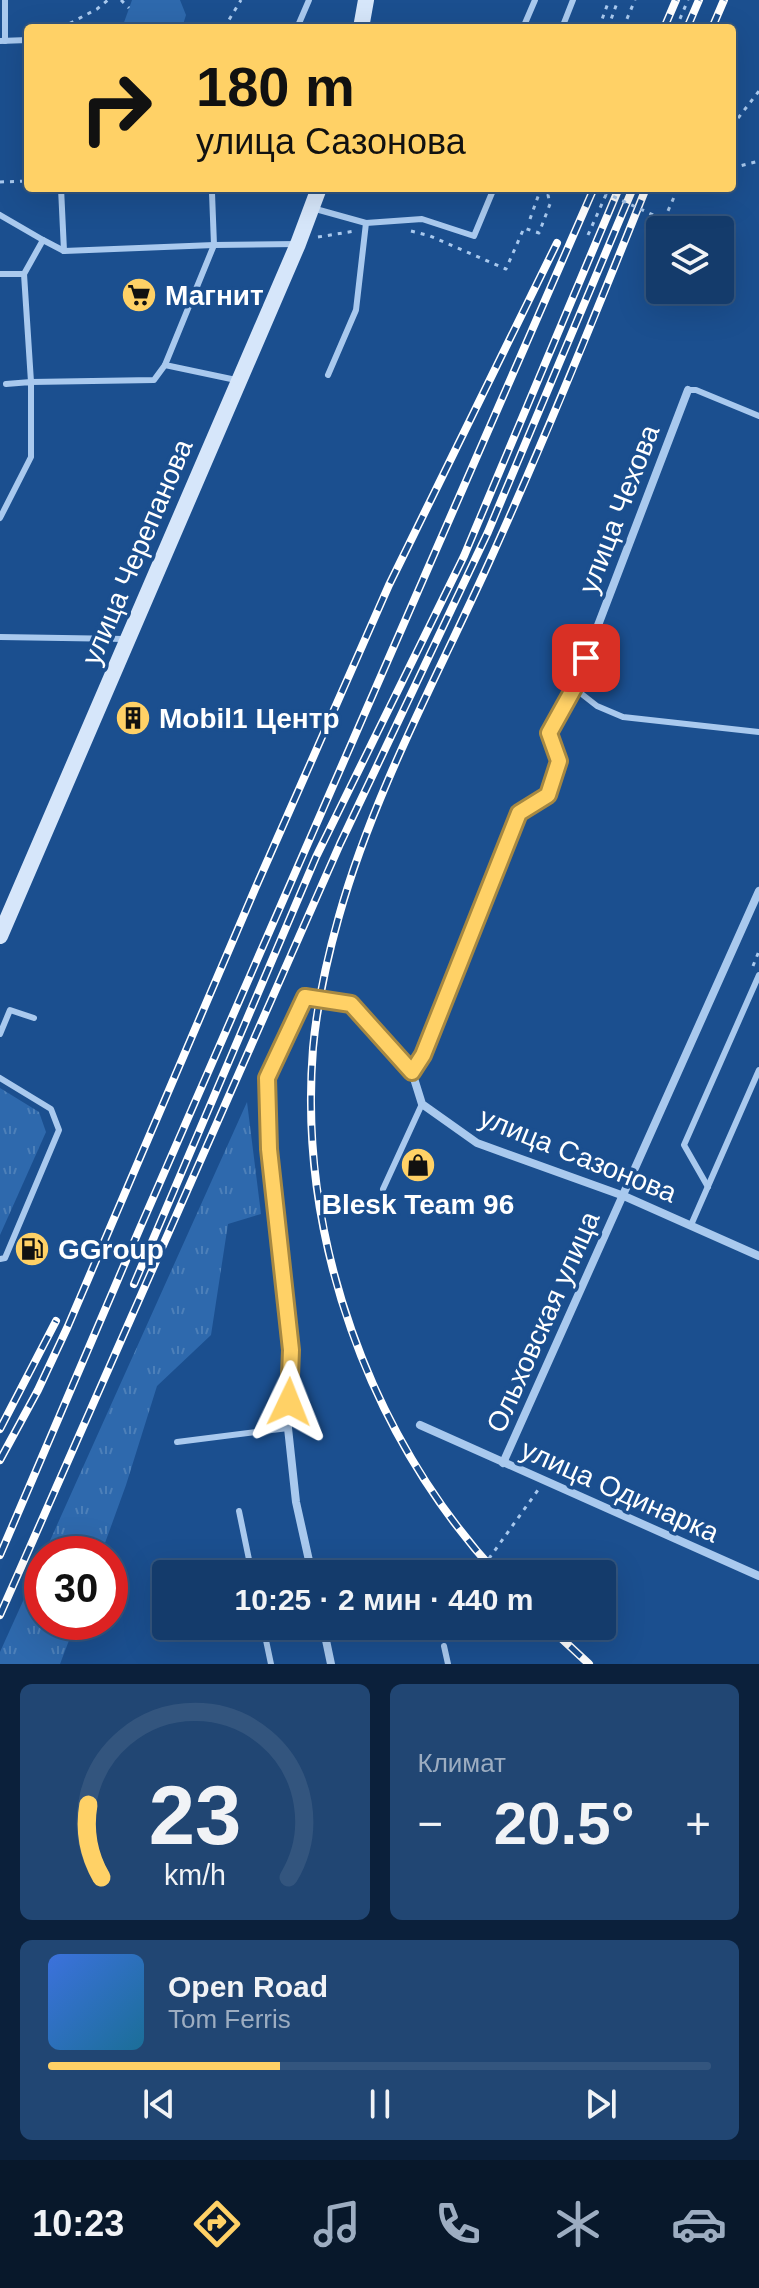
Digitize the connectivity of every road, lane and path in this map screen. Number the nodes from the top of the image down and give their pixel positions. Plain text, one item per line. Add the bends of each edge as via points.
1 (5, 0) edge
2 (108, 0) edge
3 (121, 0) edge
4 (241, 0) edge
5 (309, 0) edge
6 (366, 0) edge
7 (535, 0) edge
8 (573, 0) edge
9 (609, 0) edge
10 (618, 0) edge
11 (635, 0) edge
12 (688, 0) edge
13 (129, 8) dead end
14 (69, 24) edge
15 (226, 24) edge
16 (299, 24) edge
17 (362, 24) edge
18 (525, 24) edge
19 (564, 24) edge
20 (600, 24) edge
21 (609, 24) edge
22 (625, 24) edge
23 (678, 24) edge
24 (24, 40) edge
25 (3, 41) edge
26 (759, 91) edge
27 (736, 121) edge
28 (759, 161) edge
29 (736, 167) edge
30 (24, 181) edge
31 (0, 182) edge
32 (61, 192) edge
33 (212, 192) edge
34 (318, 192) edge
35 (492, 192) edge
36 (540, 192) edge
37 (549, 192) edge
38 (607, 192) edge
39 (612, 192) edge
40 (676, 192) edge
41 (312, 208) junction
42 (0, 215) edge
43 (530, 219) dead end
44 (366, 226) junction
45 (588, 235) dead end
46 (430, 236) dead end
47 (318, 237) dead end
48 (43, 240) junction
49 (298, 244) junction
50 (214, 245) junction
51 (64, 251) junction
52 (0, 274) edge
53 (24, 274) junction
54 (165, 365) junction
55 (328, 375) dead end
56 (239, 381) junction
57 (31, 382) junction
58 (6, 384) dead end
59 (688, 390) joint
60 (759, 416) edge
61 (0, 518) edge
62 (0, 637) edge
63 (128, 639) junction
64 (574, 688) junction
65 (759, 732) edge
66 (759, 891) edge
67 (4, 912) edge
68 (0, 936) edge
69 (759, 975) edge
70 (34, 1018) dead end
71 (0, 1034) edge
72 (759, 1070) edge
73 (412, 1072) junction
74 (0, 1078) edge
75 (422, 1104) junction
76 (708, 1187) junction
77 (383, 1189) dead end
78 (624, 1196) junction
79 (691, 1225) junction
80 (759, 1256) edge
81 (0, 1259) edge
82 (420, 1425) dead end
83 (288, 1428) junction
84 (177, 1442) dead end
85 (503, 1463) junction
86 (544, 1482) junction
87 (239, 1511) dead end
88 (249, 1560) edge
89 (309, 1560) edge
90 (488, 1560) edge
91 (759, 1576) edge
92 (266, 1640) edge
93 (326, 1640) edge
94 (444, 1646) dead end
95 (271, 1664) edge
96 (331, 1664) edge
97 (448, 1664) edge

1 - 25 lane
2 - 14 path
3 - 13 path
4 - 15 path
5 - 16 lane
6 - 17 main road
7 - 18 lane
8 - 19 lane
9 - 20 path
10 - 21 path
11 - 22 path
12 - 23 path
24 - 25 lane
26 - 27 path
28 - 29 path
30 - 31 path
32 - 51 lane
33 - 50 lane
34 - 41 main road, улица Черепанова
35 - 44 lane via 474,236 422,219
36 - 43 path
37 - 46 path via 539,233 524,228 506,269
38 - 45 path
39 - 40 path, bridge via 664,220
41 - 44 lane
41 - 49 main road, улица Черепанова
42 - 48 lane
44 - 47 path
44 - 55 lane via 356,310
48 - 51 lane
48 - 53 lane
49 - 50 lane
49 - 56 main road, улица Черепанова
50 - 51 lane
50 - 54 lane
52 - 53 lane
53 - 57 lane
54 - 56 lane
54 - 57 lane via 154,380
56 - 63 main road, улица Черепанова
57 - 58 lane
57 - 61 lane via 31,457
59 - 60 lane
59 - 64 street, улица Чехова
62 - 63 lane
63 - 67 main road, улица Черепанова
64 - 65 lane via 623,717
64 - 73 street, улица Чехова via 549,733 559,761 548,795 519,813
66 - 78 street, Ольховская улица
67 - 68 main road, улица Черепанова
69 - 76 lane via 684,1145
70 - 71 lane via 10,1010
72 - 76 lane
73 - 75 street
73 - 83 street via 351,1004 305,997 267,1078 269,1149 291,1350
74 - 81 lane via 51,1109 59,1130 5,1258
75 - 77 lane
75 - 78 street, улица Сазонова via 477,1143
76 - 79 lane
78 - 79 street, улица Сазонова
78 - 85 street, Ольховская улица
79 - 80 street, улица Сазонова
82 - 85 street, улица Одинарка
83 - 84 lane
83 - 89 street
85 - 86 street, улица Одинарка
86 - 90 path
86 - 91 street, улица Одинарка
87 - 88 lane
92 - 95 lane
93 - 96 street
94 - 97 lane

